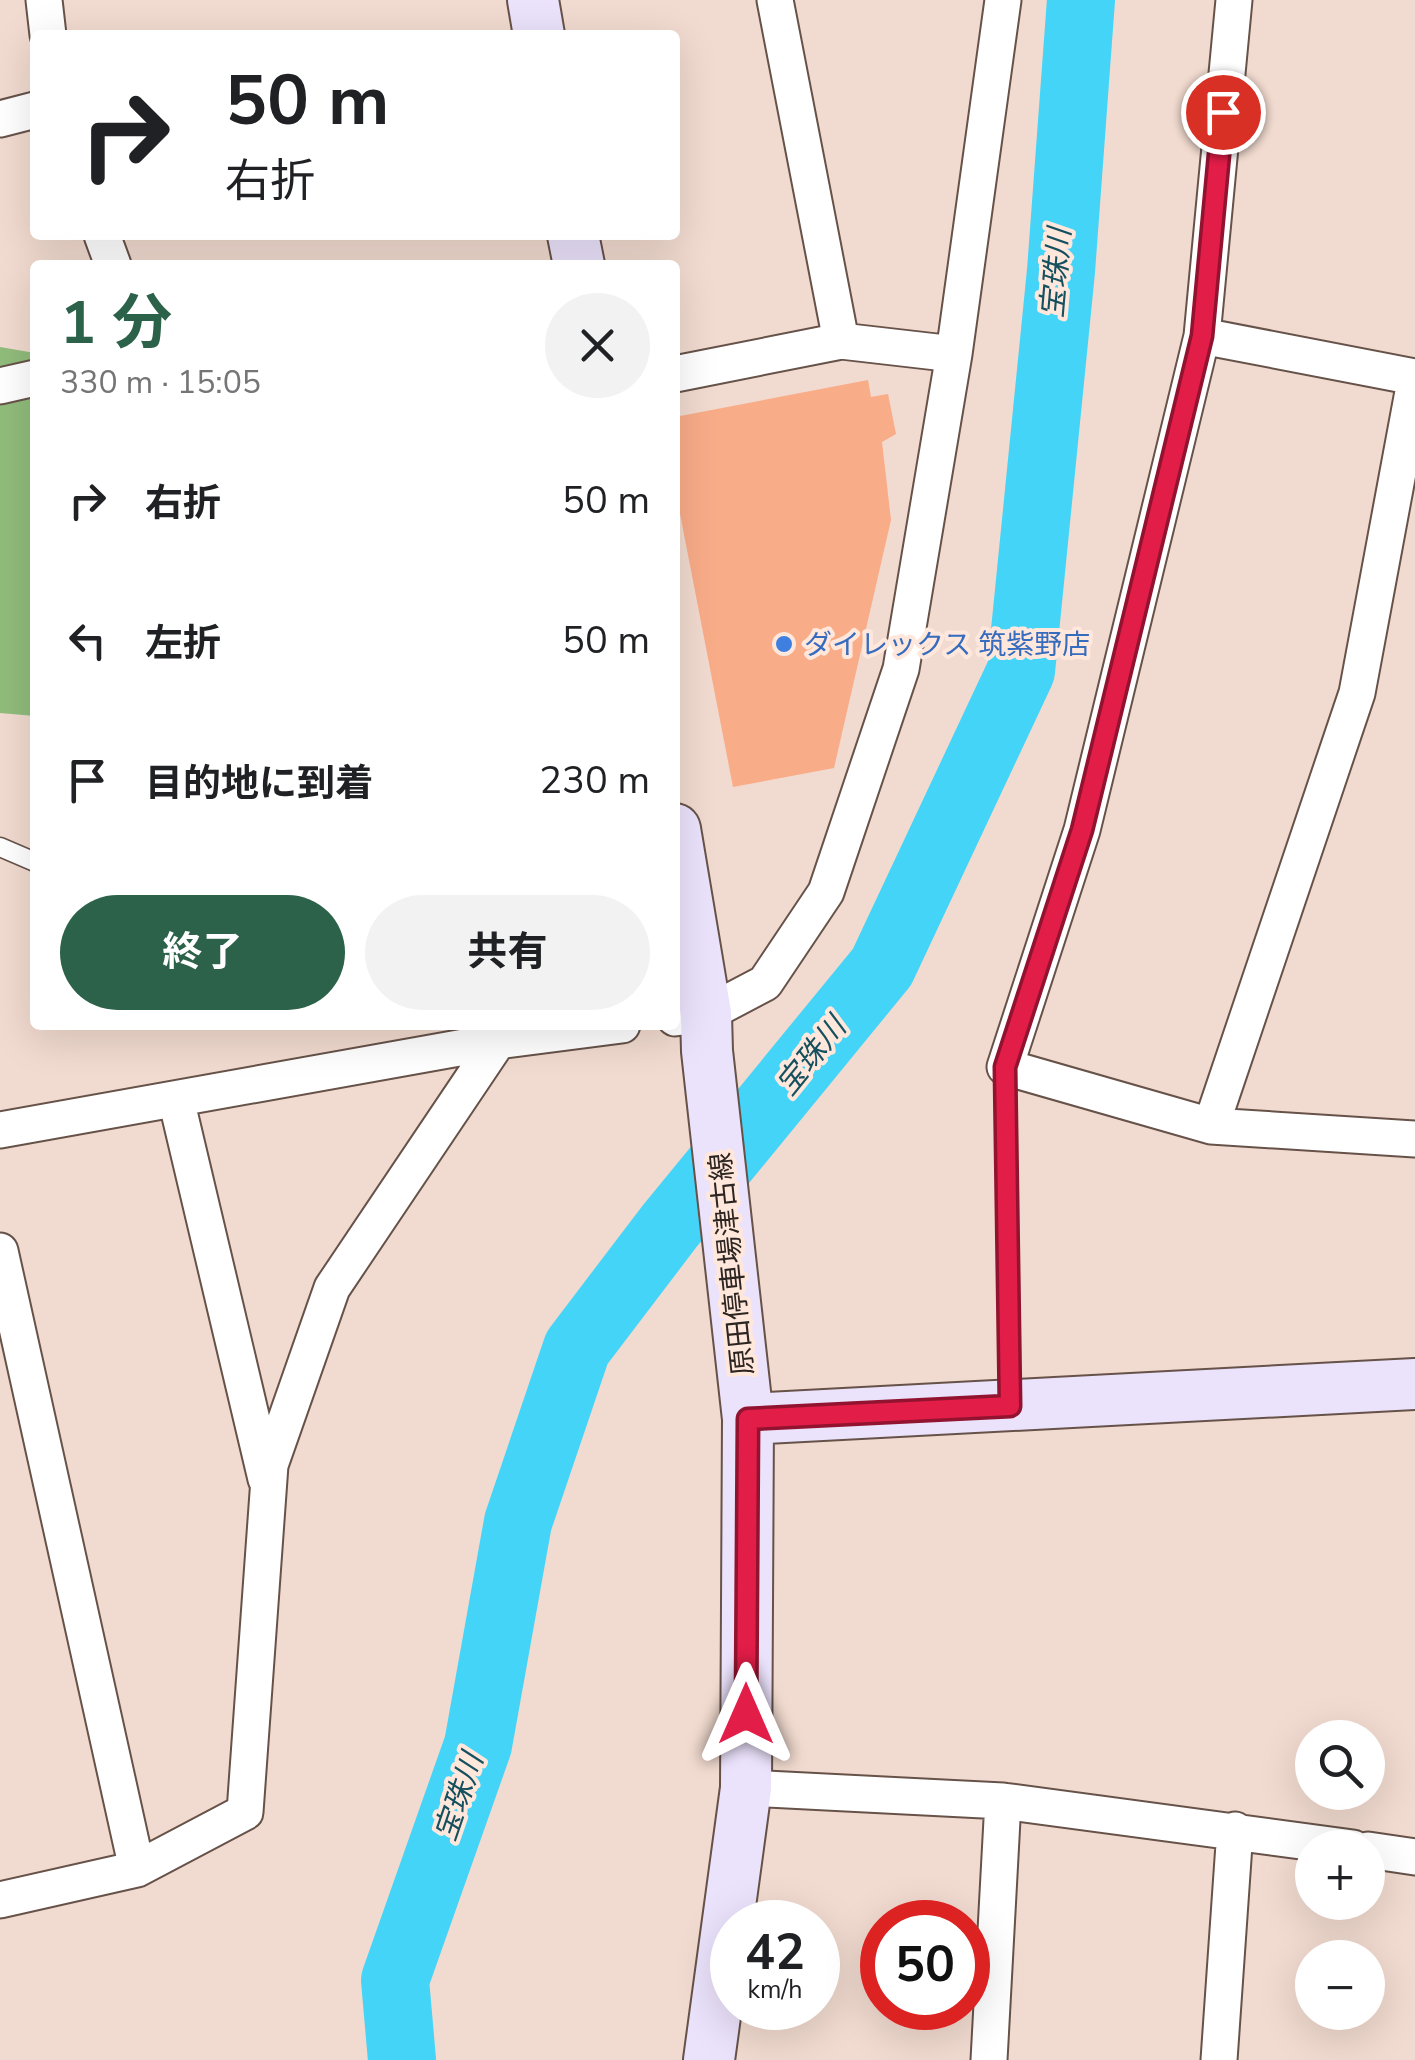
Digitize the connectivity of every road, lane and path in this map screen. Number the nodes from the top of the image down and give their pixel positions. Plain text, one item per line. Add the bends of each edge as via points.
1 (44, 0) edge
2 (533, 0) edge
3 (775, 0) edge
4 (1003, 0) edge
5 (1234, 0) edge
6 (47, 30) edge
7 (538, 30) edge
8 (30, 111) edge
9 (0, 118) edge
10 (1202, 336) junction
11 (841, 341) junction
12 (954, 354) junction
13 (680, 373) edge
14 (30, 379) edge
15 (1415, 379) edge
16 (0, 386) edge
17 (0, 847) edge
18 (30, 860) edge
19 (680, 879) edge
20 (696, 1028) edge
21 (586, 1030) edge
22 (498, 1042) junction
23 (1005, 1067) junction
24 (176, 1098) junction
25 (1211, 1126) junction
26 (0, 1130) edge
27 (1415, 1139) edge
28 (0, 1251) edge
29 (7, 1318) edge
30 (1415, 1384) edge
31 (1010, 1406) junction
32 (748, 1419) junction
33 (268, 1489) junction
34 (746, 1788) junction
35 (1003, 1801) junction
36 (1235, 1830) junction
37 (1295, 1839) edge
38 (1385, 1853) edge
39 (1415, 1857) edge
40 (137, 1869) junction
41 (0, 1900) edge
42 (709, 2060) edge
43 (989, 2060) edge
44 (1219, 2060) edge

1 - 6 street
2 - 7 main road
3 - 11 street
4 - 12 street
5 - 10 street
8 - 9 street
10 - 15 street
10 - 23 street via 1082,830
11 - 12 street
11 - 13 street
12 - 20 street via 900,669 826,892 765,982
14 - 16 street
15 - 25 street via 1356,693
17 - 18 lane
19 - 20 main road, 原田停車場津古線
20 - 32 main road, 原田停車場津古線 via 724,1198
21 - 22 street
22 - 24 street
22 - 33 street via 332,1288 270,1465
23 - 25 street
23 - 31 lane
24 - 26 street
24 - 33 street
25 - 27 street
28 - 29 street
29 - 40 street
30 - 31 main road
31 - 32 main road
32 - 34 main road, 原田停車場津古線
33 - 40 street via 245,1812
34 - 35 street
34 - 42 main road, 原田停車場津古線
35 - 36 street
35 - 43 street
36 - 37 street
36 - 44 street
38 - 39 street
40 - 41 street

